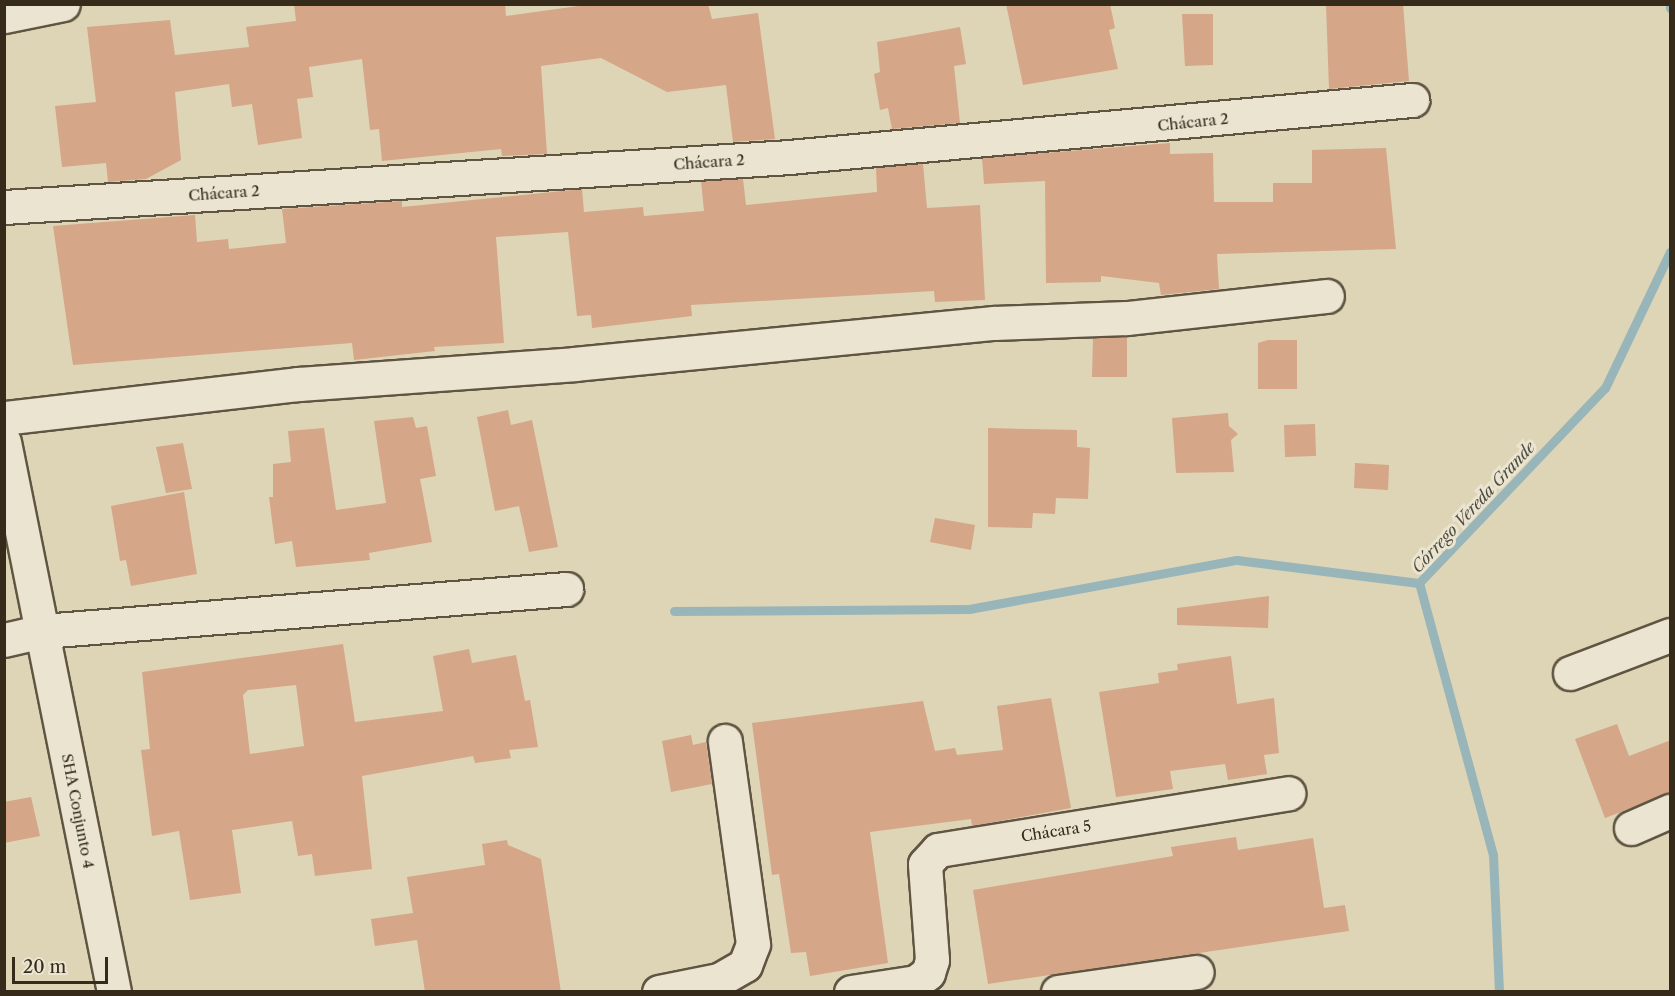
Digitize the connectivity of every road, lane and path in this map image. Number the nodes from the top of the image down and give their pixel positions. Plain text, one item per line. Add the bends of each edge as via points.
1 (63, 4) edge
2 (4, 16) edge
3 (1412, 100) dead end
4 (4, 207) edge
5 (1327, 296) dead end
6 (4, 418) edge
7 (4, 442) edge
8 (566, 588) dead end
9 (43, 631) junction
10 (1671, 635) edge
11 (4, 640) edge
12 (1570, 673) dead end
13 (725, 741) dead end
14 (1288, 793) dead end
15 (1671, 811) edge
16 (1632, 828) dead end
17 (1197, 972) dead end
18 (114, 992) edge
19 (659, 992) edge
20 (851, 992) edge
21 (1058, 992) edge

1 - 2 street
3 - 4 street, Chácara 2 via 811,155
5 - 6 street via 1127,318 982,324 574,364 298,384
7 - 9 street, SHA Conjunto 4
8 - 9 street
9 - 11 street
9 - 18 street, SHA Conjunto 4
10 - 12 street
13 - 19 street via 753,944 745,965 719,980
14 - 20 street, Chácara 5 via 938,850 925,864 932,960 928,973 916,982
15 - 16 street
17 - 21 street

